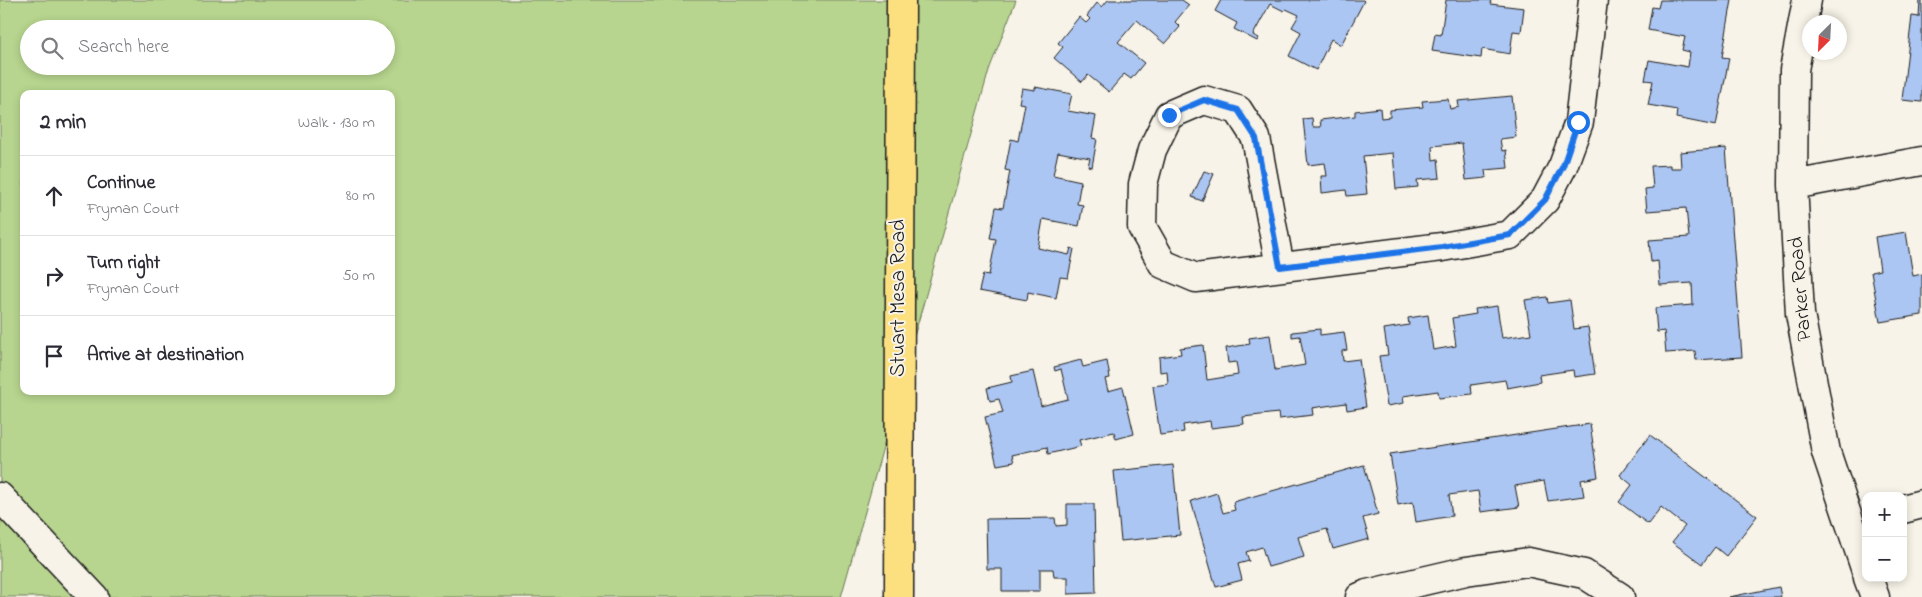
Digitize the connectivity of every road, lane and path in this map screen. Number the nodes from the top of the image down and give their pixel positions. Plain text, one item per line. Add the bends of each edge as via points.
1 (901, 0) edge
2 (1593, 0) edge
3 (1807, 0) edge
4 (1922, 161) edge
5 (1793, 185) junction
6 (1280, 267) junction
7 (0, 497) edge
8 (1922, 504) edge
9 (1907, 508) edge
10 (1858, 522) edge
11 (1862, 546) edge
12 (1869, 582) edge
13 (94, 597) edge
14 (899, 597) edge
15 (1360, 597) edge
16 (1620, 597) edge
17 (1875, 597) edge

1 - 14 main road, Stuart Mesa Road
2 - 6 street via 1578,122 1563,166 1545,200 1510,235 1442,247
3 - 5 street, Parker Road via 1794,70
4 - 5 street
5 - 10 street, Parker Road via 1800,314 1826,452
6 - 6 street via 1196,278 1163,264 1142,227 1142,184 1152,150 1169,115 1204,100 1238,110 1256,138
7 - 13 street
8 - 9 street
10 - 11 street, Parker Road
12 - 17 street
15 - 16 street via 1466,571 1528,562 1584,574

